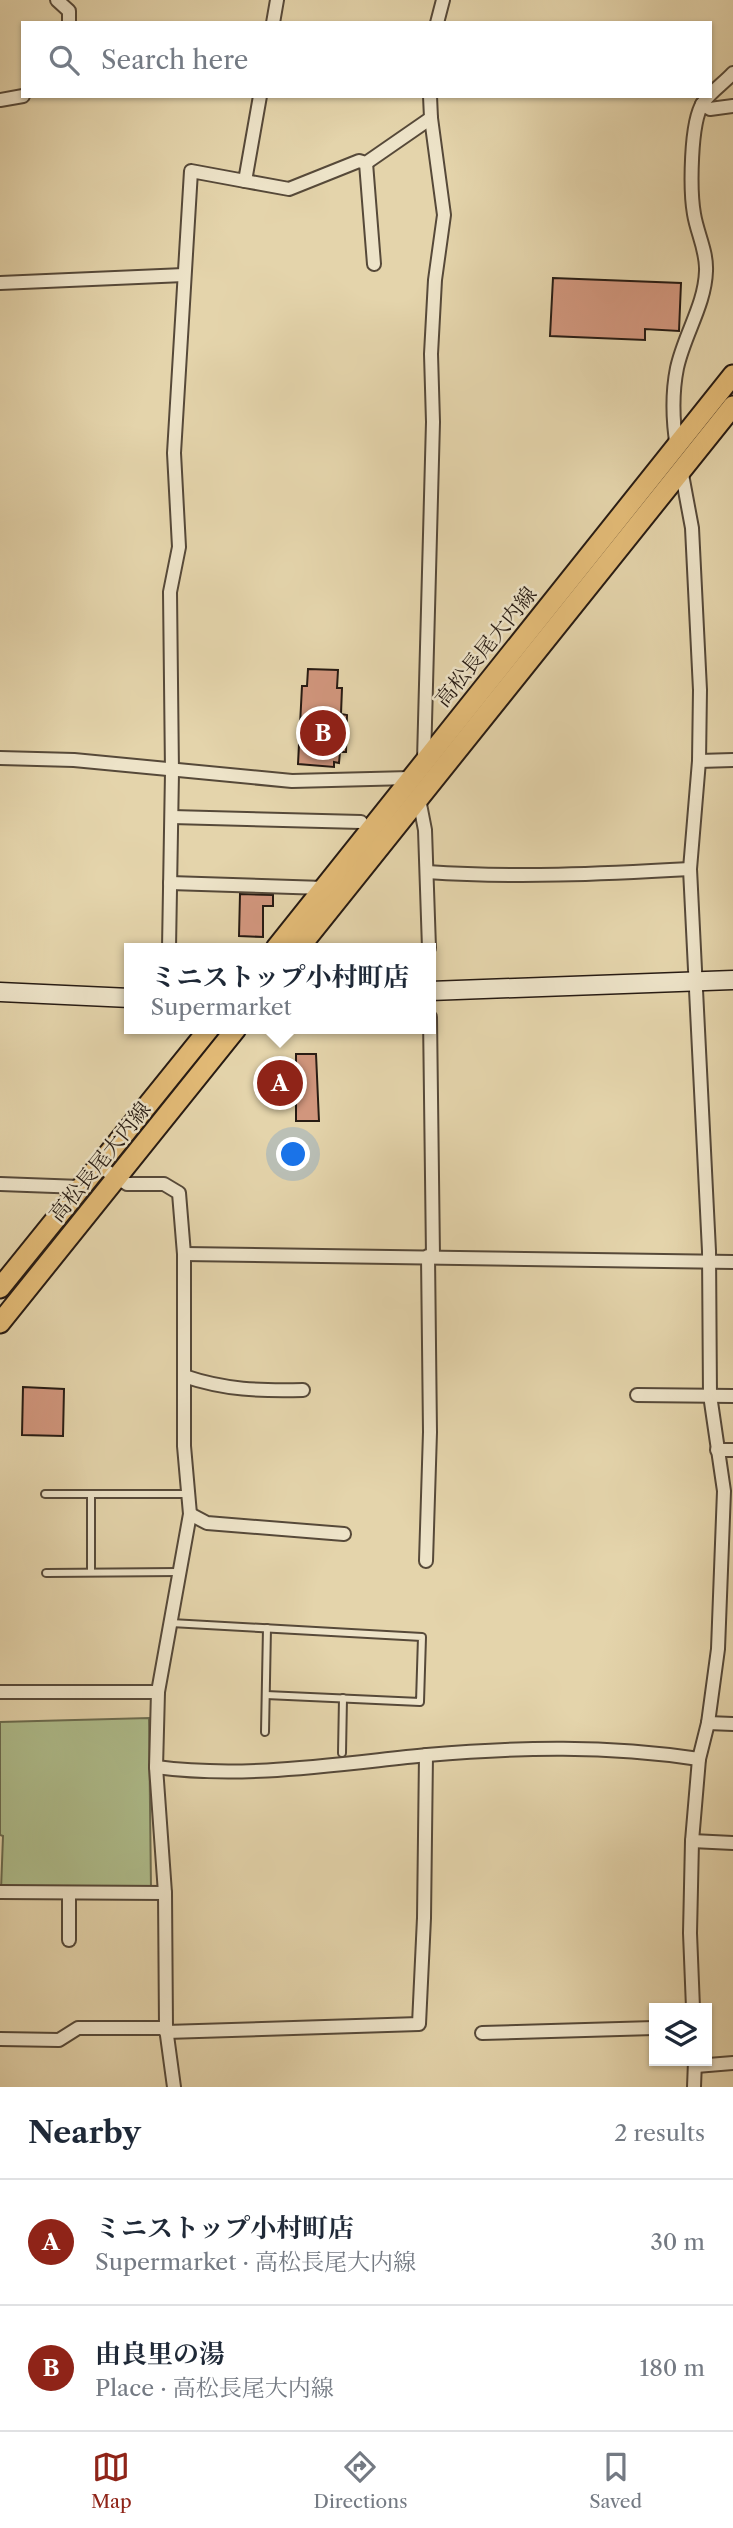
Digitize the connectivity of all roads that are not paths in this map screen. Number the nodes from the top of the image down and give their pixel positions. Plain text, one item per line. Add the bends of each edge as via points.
1 (57, 0) edge
2 (277, 0) edge
3 (443, 0) edge
4 (69, 21) edge
5 (273, 21) edge
6 (438, 21) edge
7 (733, 73) edge
8 (712, 94) edge
9 (21, 96) edge
10 (260, 98) edge
11 (430, 98) edge
12 (708, 98) edge
13 (0, 100) edge
14 (702, 104) junction
15 (733, 106) edge
16 (430, 118) junction
17 (366, 163) junction
18 (245, 181) junction
19 (373, 264) dead end
20 (184, 275) junction
21 (0, 284) edge
22 (733, 376) edge
23 (733, 406) edge
24 (676, 443) junction
25 (681, 470) junction
26 (0, 758) edge
27 (424, 760) junction
28 (733, 760) edge
29 (699, 761) junction
30 (172, 772) junction
31 (410, 778) junction
32 (419, 799) junction
33 (172, 817) junction
34 (360, 822) dead end
35 (690, 869) junction
36 (427, 872) junction
37 (170, 883) junction
38 (324, 888) junction
39 (169, 943) edge
40 (280, 943) edge
41 (303, 943) edge
42 (429, 943) edge
43 (733, 980) edge
44 (693, 981) junction
45 (436, 991) edge
46 (0, 992) edge
47 (124, 998) edge
48 (205, 1034) edge
49 (232, 1034) edge
50 (430, 1034) edge
51 (99, 1166) junction
52 (116, 1177) junction
53 (0, 1184) edge
54 (81, 1187) junction
55 (184, 1254) junction
56 (430, 1256) junction
57 (709, 1261) junction
58 (733, 1262) edge
59 (0, 1288) edge
60 (0, 1323) edge
61 (184, 1376) junction
62 (303, 1390) dead end
63 (637, 1395) dead end
64 (710, 1395) junction
65 (733, 1396) edge
66 (717, 1450) junction
67 (733, 1450) edge
68 (45, 1494) dead end
69 (90, 1494) junction
70 (188, 1494) junction
71 (190, 1514) junction
72 (344, 1534) dead end
73 (426, 1561) dead end
74 (91, 1572) junction
75 (179, 1572) junction
76 (46, 1573) dead end
77 (169, 1623) junction
78 (267, 1628) junction
79 (0, 1692) edge
80 (158, 1692) junction
81 (267, 1695) junction
82 (343, 1698) junction
83 (708, 1723) junction
84 (733, 1724) edge
85 (265, 1732) dead end
86 (342, 1753) dead end
87 (426, 1755) junction
88 (699, 1759) junction
89 (156, 1768) junction
90 (692, 1841) junction
91 (733, 1843) edge
92 (0, 1892) edge
93 (69, 1893) junction
94 (165, 1893) junction
95 (69, 1940) dead end
96 (694, 2003) edge
97 (649, 2028) edge
98 (166, 2030) junction
99 (482, 2033) dead end
100 (0, 2039) edge
101 (712, 2063) edge
102 (733, 2063) edge
103 (696, 2066) edge
104 (175, 2087) edge
105 (694, 2087) edge

1 - 4 street via 69,11
2 - 5 street
3 - 6 street
7 - 8 street
9 - 13 street
10 - 18 street
11 - 16 street
12 - 14 street
14 - 15 street via 710,109
14 - 24 street via 692,173 694,215 706,270 702,296 677,367
16 - 17 street
16 - 27 street via 444,215 431,354
17 - 18 street via 359,161 289,189
17 - 19 street
18 - 20 street via 191,171
20 - 21 street
20 - 30 street via 174,453 179,547 170,592
22 - 24 main road, 高松長尾大内線
23 - 25 main road, 高松長尾大内線
24 - 25 street
24 - 27 main road, 高松長尾大内線
25 - 29 street via 692,528
25 - 32 main road, 高松長尾大内線
26 - 30 street via 74,760
27 - 31 main road, 高松長尾大内線
28 - 29 street
29 - 35 street
30 - 31 street via 292,781
30 - 33 street
31 - 38 main road, 高松長尾大内線
32 - 36 street
32 - 41 main road, 高松長尾大内線
33 - 34 street
33 - 37 street
35 - 36 street via 580,875
35 - 44 street
36 - 42 street
37 - 38 street
37 - 39 street
38 - 40 main road, 高松長尾大内線
43 - 44 street
44 - 45 street
44 - 57 street
46 - 47 street
48 - 51 main road, 高松長尾大内線
49 - 52 main road, 高松長尾大内線
50 - 56 street
51 - 52 street
51 - 54 main road, 高松長尾大内線
52 - 55 street via 127,1184 164,1184 179,1193
52 - 60 main road, 高松長尾大内線
53 - 54 street
54 - 59 main road, 高松長尾大内線
55 - 56 street
55 - 61 street
56 - 57 street
56 - 73 street
57 - 58 street
57 - 64 street
61 - 62 street via 245,1391
61 - 70 street
63 - 64 street
64 - 65 street
64 - 66 street
66 - 67 street
66 - 83 street via 724,1490 718,1649
68 - 69 lane
69 - 70 lane
69 - 74 lane
70 - 71 street
71 - 72 street via 207,1524
71 - 75 street
74 - 75 lane
74 - 76 lane
75 - 77 street
77 - 78 lane
77 - 80 street
78 - 81 lane
78 - 82 lane via 422,1637 420,1702
79 - 80 street
80 - 89 street
81 - 82 lane
81 - 85 lane
82 - 86 lane
83 - 84 street
83 - 88 street
87 - 88 street via 546,1747 632,1749
87 - 89 street via 251,1772
87 - 98 street via 419,2024
88 - 90 street
89 - 94 street
90 - 91 street
90 - 96 street
92 - 93 street
93 - 94 street
93 - 95 street
94 - 98 street
97 - 99 street
98 - 100 street via 78,2028 59,2040
98 - 104 street
101 - 102 street
103 - 105 street

